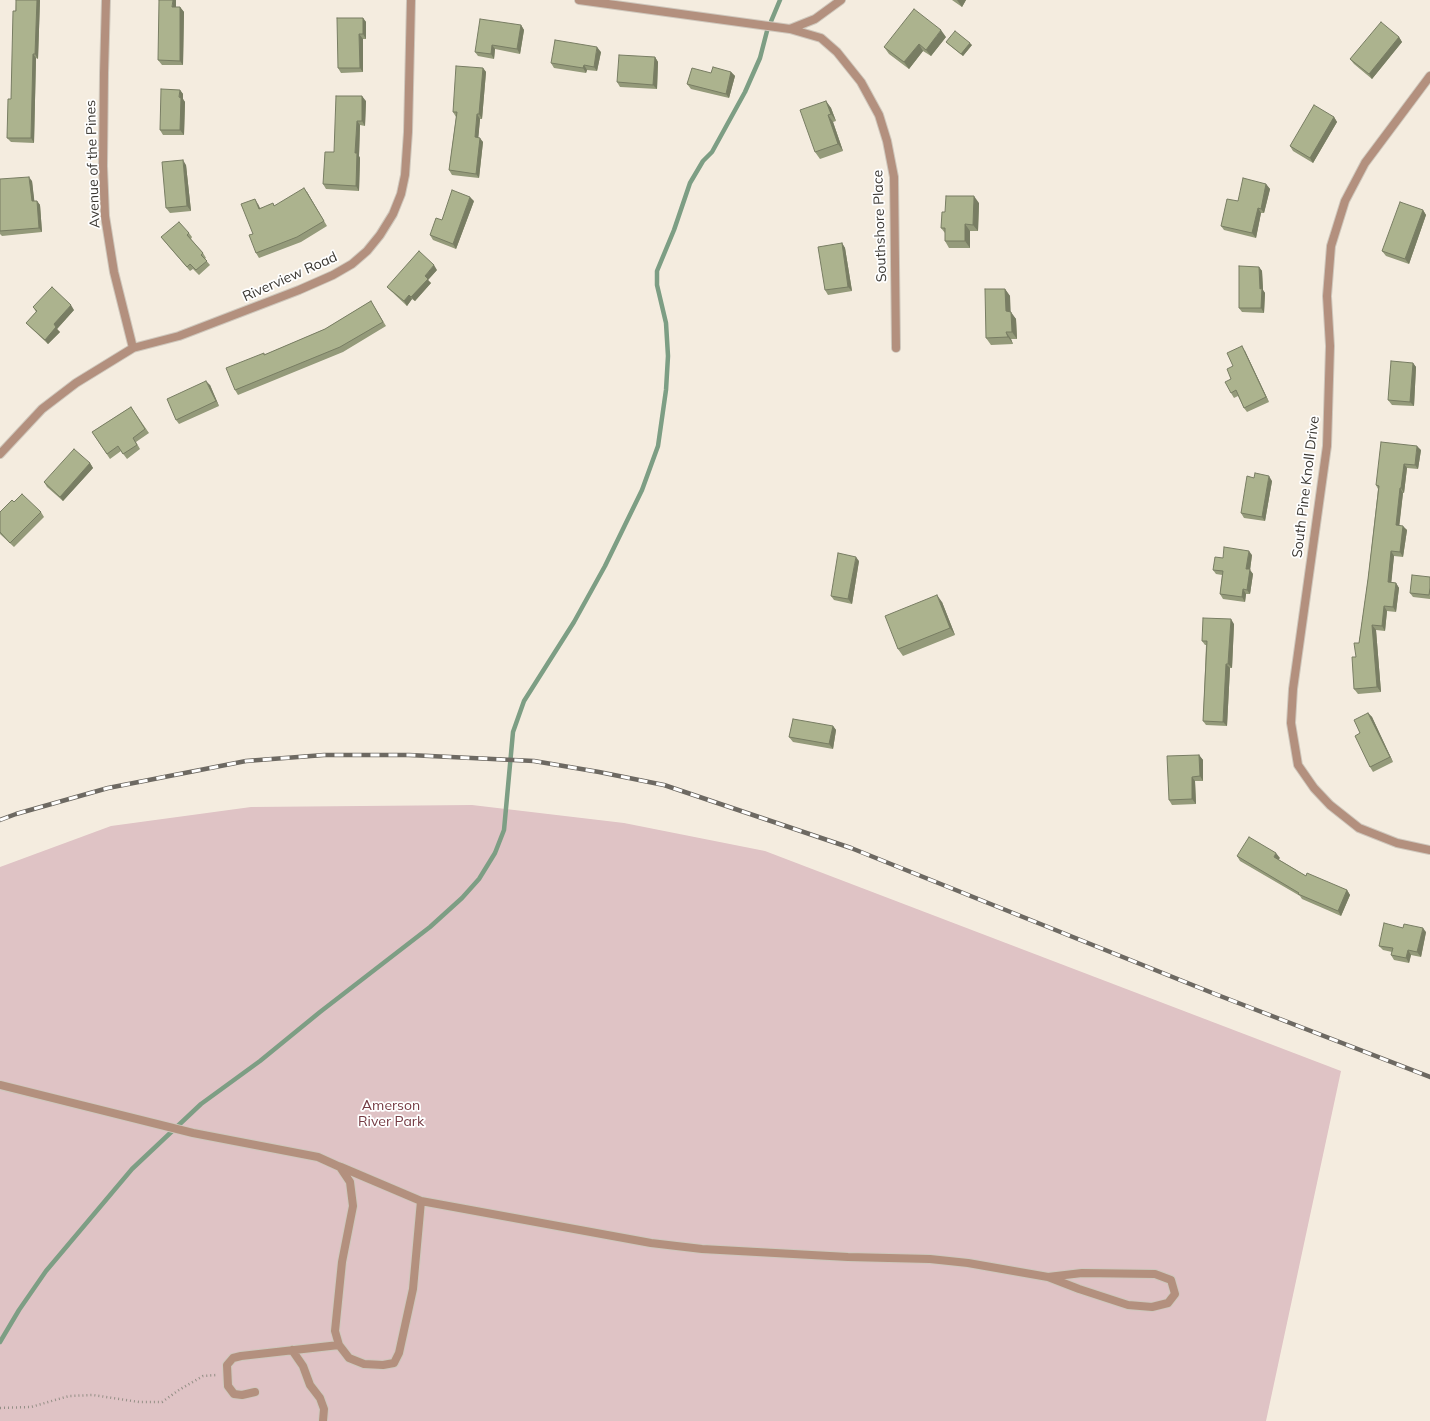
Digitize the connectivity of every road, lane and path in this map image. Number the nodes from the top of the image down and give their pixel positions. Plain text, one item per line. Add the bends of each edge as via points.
1 (106, 0) edge
2 (411, 0) edge
3 (579, 0) edge
4 (841, 0) edge
5 (790, 29) junction
6 (1430, 76) edge
7 (133, 348) junction
8 (896, 348) dead end
9 (0, 454) edge
10 (1430, 850) edge
11 (0, 1085) edge
12 (340, 1167) junction
13 (421, 1201) junction
14 (1048, 1277) junction
15 (339, 1345) junction
16 (292, 1350) junction
17 (226, 1374) junction
18 (255, 1392) dead end
19 (0, 1408) edge
20 (323, 1421) edge

1 - 7 street, Avenue of the Pines via 103,166 105,216 114,272
2 - 7 street, Riverview Road via 405,175 393,214 380,236 352,264 333,275 240,314 179,336
3 - 5 street, Southshore Place
4 - 5 street via 815,19
5 - 8 street, Southshore Place via 821,38 837,52 861,82 879,115 894,177
6 - 10 street, South Pine Knoll Drive via 1365,163 1345,200 1331,246 1327,446 1293,689 1291,723 1298,764 1314,788 1330,805 1359,828 1397,843
7 - 9 street, Riverview Road via 76,383 42,409
11 - 12 street via 193,1133 318,1157
12 - 13 street
12 - 15 street via 350,1182 353,1206 342,1262 336,1320 335,1331
13 - 14 street via 651,1243 848,1257 950,1260
13 - 15 street via 413,1289 399,1353 394,1363 364,1364 349,1358
14 - 14 street via 1128,1305 1152,1307 1168,1303 1174,1294 1171,1280 1156,1274 1082,1273
15 - 16 street
16 - 17 street via 233,1358 227,1365
16 - 20 street via 303,1366 310,1385 320,1398 324,1409
17 - 18 street via 228,1386 234,1394
17 - 19 path via 203,1376 162,1402 139,1402 93,1395 69,1396 31,1407

